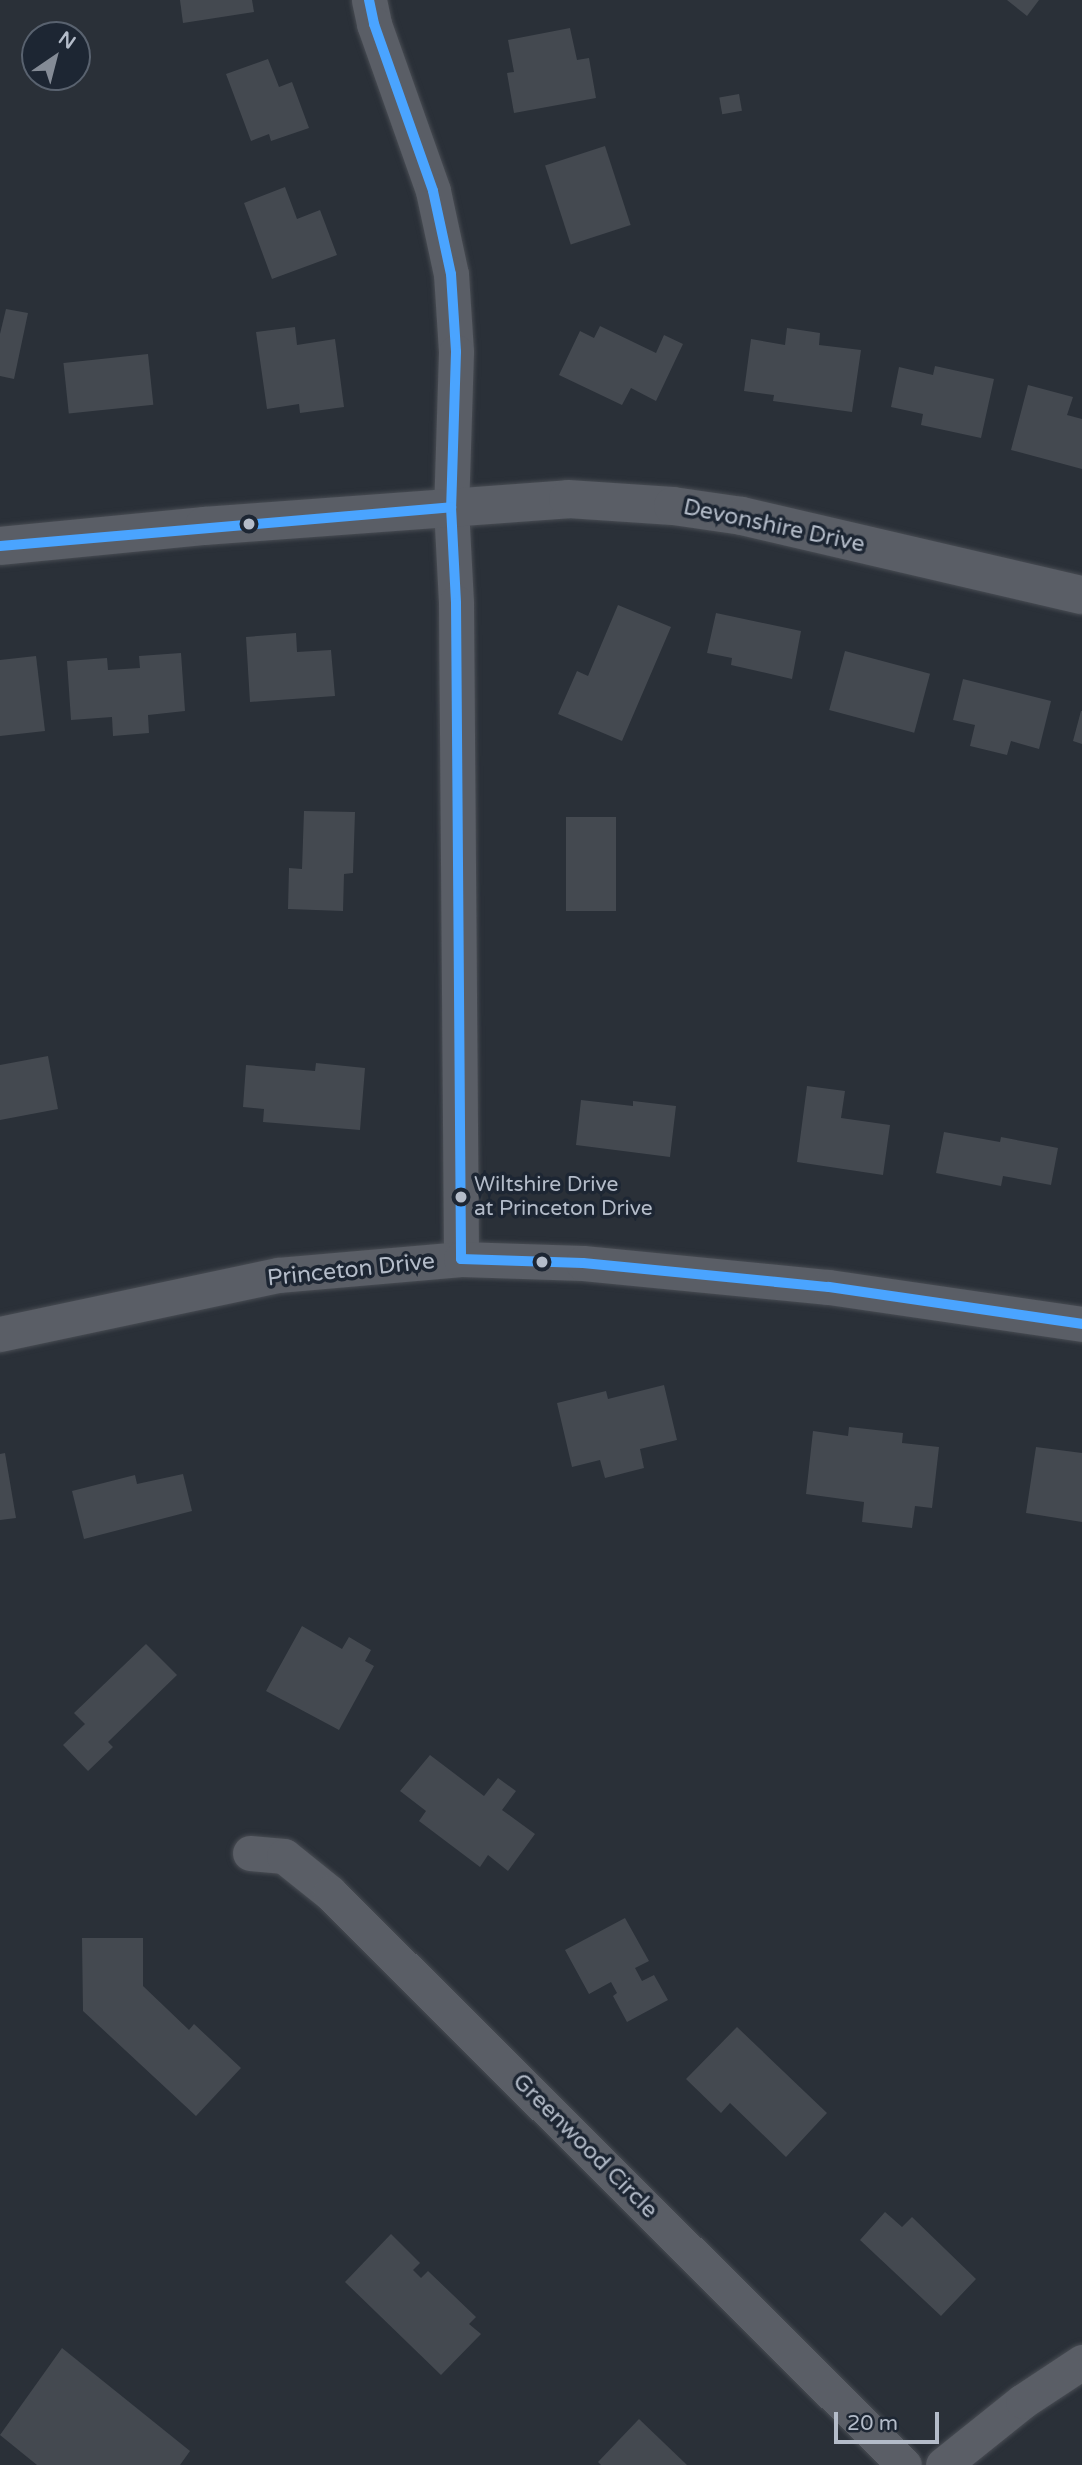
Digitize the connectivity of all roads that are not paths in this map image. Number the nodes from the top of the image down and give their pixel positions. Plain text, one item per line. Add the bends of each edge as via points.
1 (369, 0) edge
2 (451, 507) junction
3 (0, 546) edge
4 (1082, 595) edge
5 (461, 1259) junction
6 (1082, 1324) edge
7 (0, 1334) edge
8 (250, 1853) dead end
9 (1082, 2362) edge
10 (904, 2465) edge
11 (943, 2465) edge

1 - 2 street via 433,191 451,274 456,352
2 - 3 street, Devonshire Drive
2 - 4 street, Devonshire Drive via 568,499 673,506 742,516
2 - 5 street via 456,603
5 - 6 street, Princeton Drive via 583,1263 829,1287
5 - 7 street, Princeton Drive via 278,1275
8 - 10 street, Greenwood Circle via 284,1856 330,1893
9 - 11 street via 1023,2401

